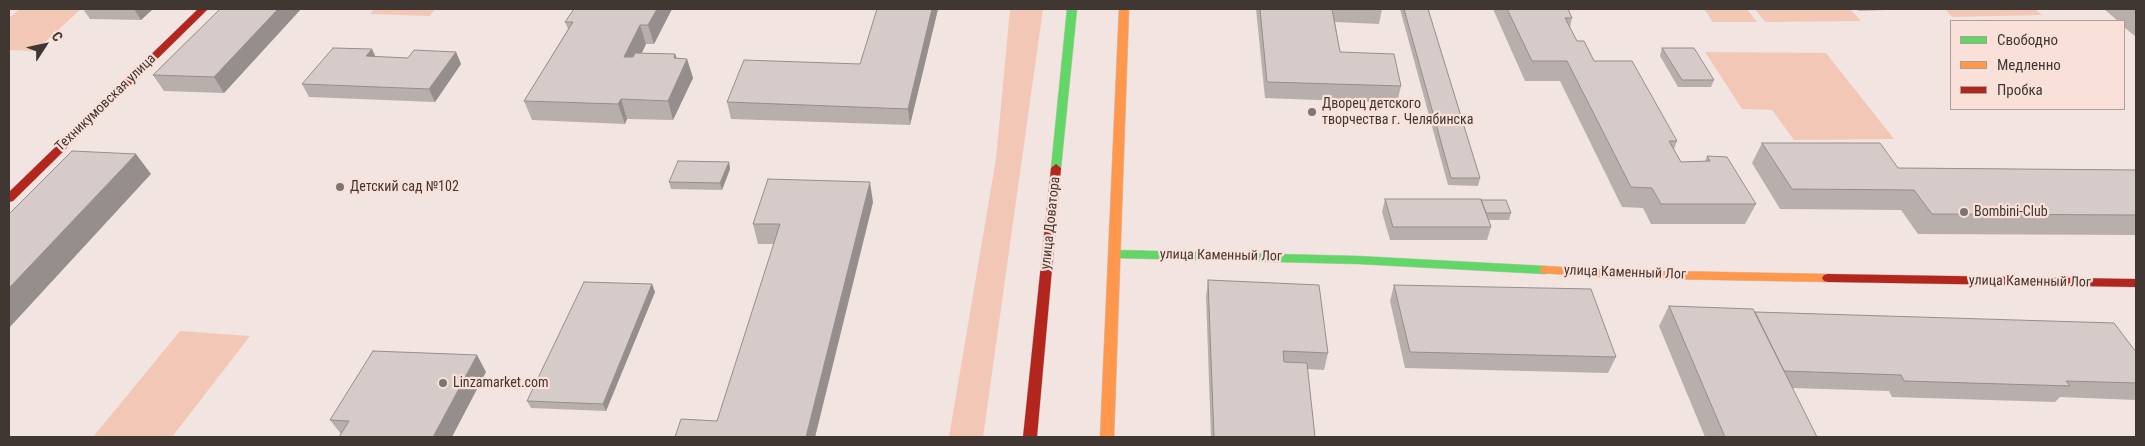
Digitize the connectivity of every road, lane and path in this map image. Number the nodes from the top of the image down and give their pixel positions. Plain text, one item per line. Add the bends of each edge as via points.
1 (203, 9) edge
2 (1072, 9) edge
3 (1124, 9) edge
4 (9, 198) edge
5 (1115, 254) junction
6 (2136, 284) edge
7 (1030, 437) edge
8 (1107, 437) edge

1 - 4 street, Техникумовская улица
2 - 7 street, улица Доватора
3 - 5 street
5 - 6 street, улица Каменный Лог via 1358,260 1611,274
5 - 8 street

